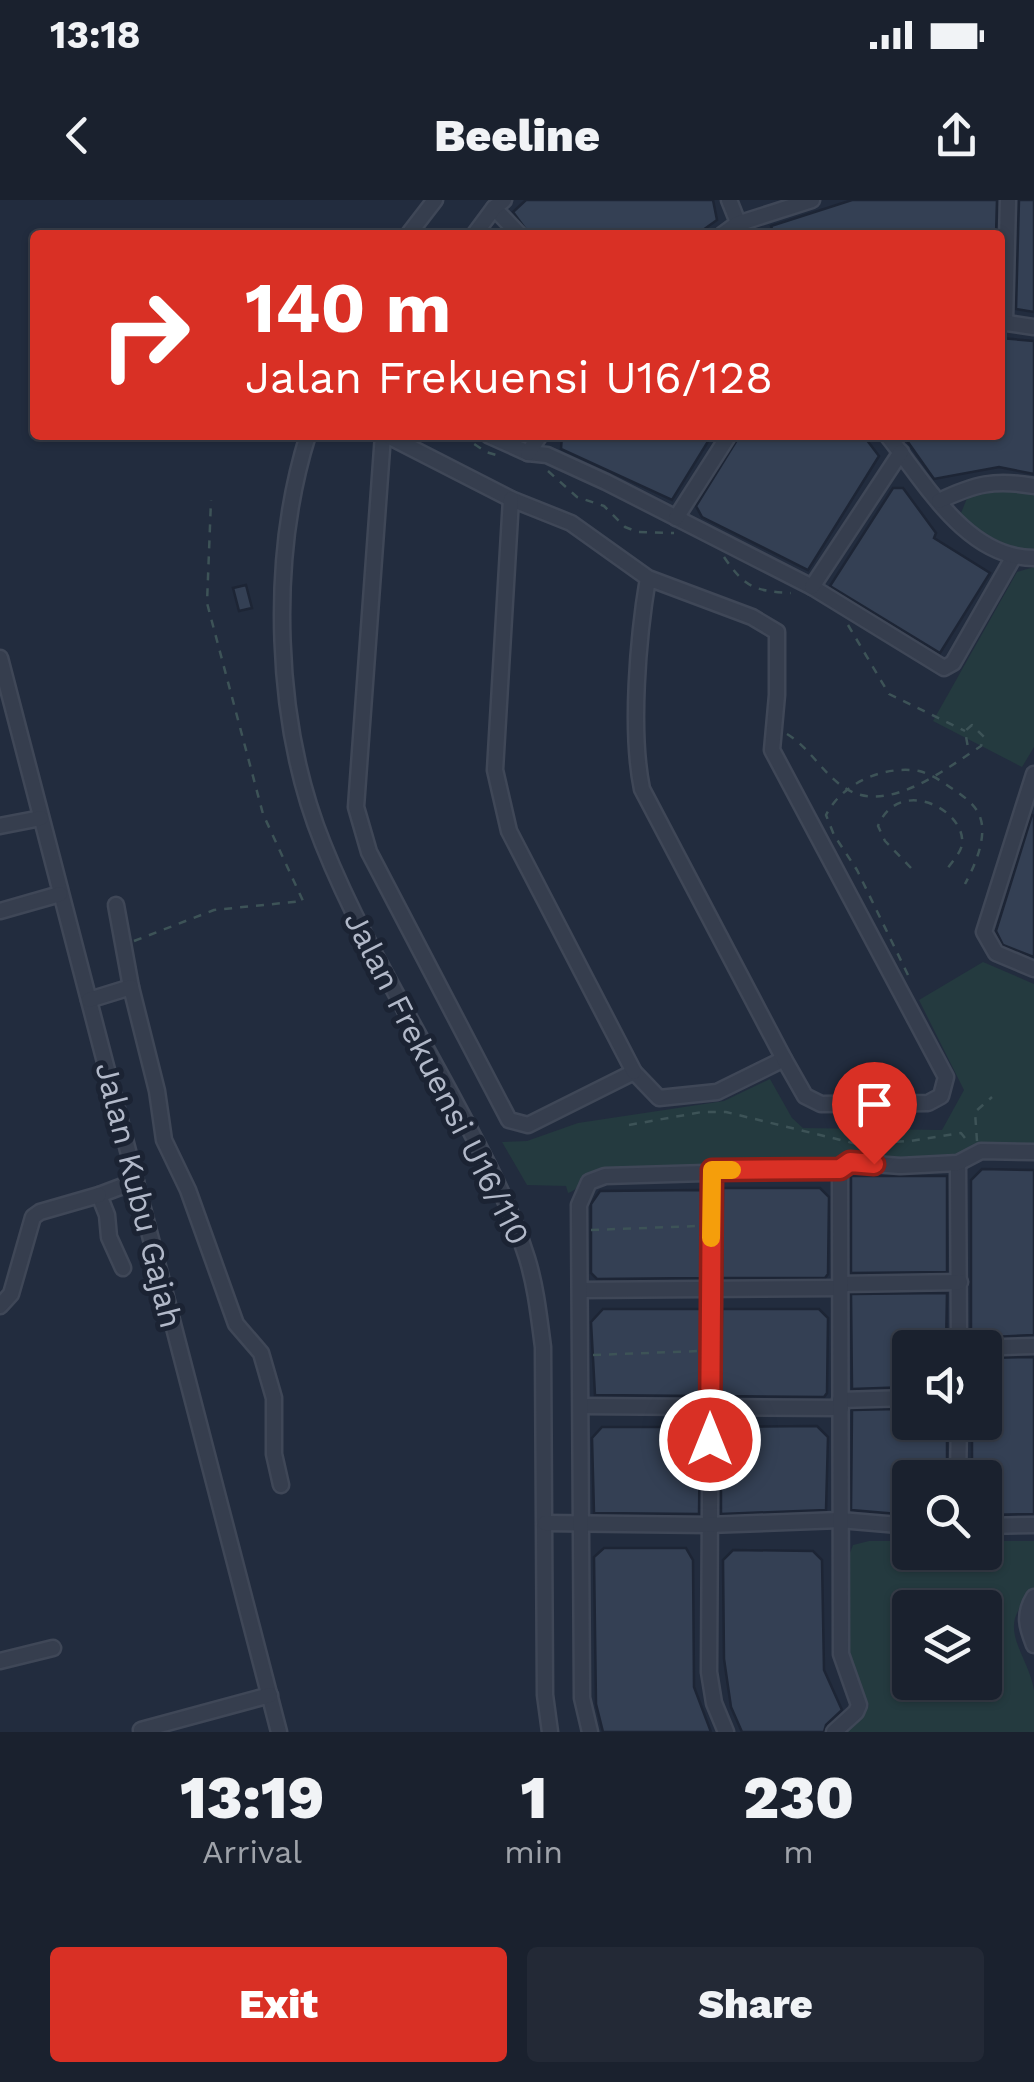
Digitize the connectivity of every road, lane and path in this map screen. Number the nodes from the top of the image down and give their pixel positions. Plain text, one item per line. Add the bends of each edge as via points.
1 (435, 200) edge
2 (730, 200) edge
3 (812, 200) edge
4 (1008, 200) edge
5 (499, 204) edge
6 (412, 230) edge
7 (478, 230) edge
8 (517, 230) edge
9 (740, 230) edge
10 (1005, 261) edge
11 (1005, 322) edge
12 (1034, 327) edge
13 (307, 440) edge
14 (385, 440) edge
15 (395, 440) edge
16 (468, 440) edge
17 (499, 440) edge
18 (537, 440) edge
19 (726, 440) edge
20 (891, 440) edge
21 (900, 452) junction
22 (528, 453) junction
23 (508, 457) dead end
24 (549, 472) dead end
25 (1034, 486) edge
26 (511, 499) junction
27 (211, 500) dead end
28 (938, 501) junction
29 (676, 518) junction
30 (684, 533) dead end
31 (722, 553) dead end
32 (1013, 558) junction
33 (1034, 558) edge
34 (648, 578) junction
35 (808, 590) junction
36 (843, 618) dead end
37 (1, 666) edge
38 (772, 726) junction
39 (965, 731) junction
40 (969, 753) junction
41 (1034, 774) edge
42 (930, 776) junction
43 (846, 790) junction
44 (1029, 801) edge
45 (41, 818) junction
46 (0, 826) edge
47 (911, 868) dead end
48 (945, 872) dead end
49 (965, 884) dead end
50 (60, 894) junction
51 (116, 905) dead end
52 (0, 911) edge
53 (123, 945) junction
54 (1034, 969) edge
55 (131, 986) junction
56 (902, 996) junction
57 (89, 1000) junction
58 (784, 1059) junction
59 (634, 1072) junction
60 (992, 1097) dead end
61 (629, 1125) dead end
62 (978, 1152) junction
63 (1034, 1152) edge
64 (958, 1163) junction
65 (840, 1169) junction
66 (712, 1170) junction
67 (136, 1181) junction
68 (99, 1194) junction
69 (710, 1225) junction
70 (580, 1230) junction
71 (123, 1268) dead end
72 (960, 1282) junction
73 (841, 1286) junction
74 (712, 1288) junction
75 (581, 1290) junction
76 (0, 1306) edge
77 (959, 1330) edge
78 (1034, 1346) edge
79 (1002, 1347) edge
80 (710, 1350) junction
81 (581, 1355) junction
82 (892, 1400) edge
83 (841, 1404) junction
84 (580, 1406) junction
85 (710, 1407) junction
86 (280, 1486) dead end
87 (840, 1520) junction
88 (545, 1523) junction
89 (581, 1523) junction
90 (892, 1524) edge
91 (1034, 1524) edge
92 (708, 1525) junction
93 (1002, 1525) edge
94 (1034, 1597) edge
95 (1034, 1645) edge
96 (53, 1648) dead end
97 (0, 1661) edge
98 (270, 1695) junction
99 (141, 1730) edge
100 (279, 1732) edge
101 (550, 1732) edge
102 (590, 1732) edge
103 (726, 1732) edge
104 (834, 1732) edge

1 - 6 street
2 - 9 street
3 - 9 street
4 - 10 street
5 - 7 street
5 - 8 street
11 - 12 street
13 - 88 street, Jalan Frekuensi U16/110 via 284,563 282,621 293,736 311,811 339,880 481,1150 526,1256 543,1347
14 - 59 street via 356,807 370,852 508,1120 528,1125
15 - 26 street
16 - 23 path
17 - 22 street
18 - 22 street
19 - 29 street
20 - 21 street
21 - 28 street
21 - 35 street
22 - 29 street via 547,455
24 - 30 path via 626,527
25 - 28 street via 983,483
26 - 34 street via 571,523
26 - 59 street via 495,770 508,831
27 - 53 path via 207,603 263,814 303,901 214,910
28 - 32 street via 967,531
29 - 35 street
31 - 35 path via 750,586
32 - 33 street
32 - 35 street via 947,667
34 - 38 street via 752,616 777,632
34 - 58 street via 636,756 642,788
36 - 39 path via 888,694
37 - 45 street, Jalan Kubu Gajah
38 - 43 path
38 - 56 street via 772,750
39 - 40 path
39 - 40 path via 972,725 984,737
40 - 42 path
41 - 44 street
42 - 43 path via 897,771 869,776
42 - 43 path via 889,796
42 - 49 path via 974,805 982,825 976,864
43 - 56 path via 826,815 915,989
44 - 54 street via 984,925 996,953
45 - 46 street
45 - 50 street, Jalan Kubu Gajah
47 - 48 path via 878,826 895,803 909,798 931,804 960,830 962,847
50 - 52 street
50 - 57 street, Jalan Kubu Gajah
51 - 53 street
53 - 55 street
55 - 57 street
55 - 86 street via 164,1140 236,1324 261,1354 274,1398
56 - 58 street via 946,1078 941,1096 928,1104 821,1104 805,1096
57 - 67 street, Jalan Kubu Gajah
58 - 59 street via 716,1092 659,1098
60 - 62 path via 975,1112
61 - 62 path via 726,1112 857,1144 961,1132
62 - 63 street
62 - 64 street
64 - 65 street via 850,1162
64 - 72 street
65 - 66 street
65 - 73 street
66 - 69 street
66 - 70 street via 596,1178 581,1195
67 - 68 street
67 - 98 street, Jalan Kubu Gajah
68 - 71 street
68 - 76 street via 33,1217 10,1294
69 - 70 path
69 - 74 street
70 - 75 street
72 - 73 street
72 - 77 street
73 - 74 street
73 - 83 street
74 - 75 street
74 - 80 street
75 - 81 street
78 - 79 street
80 - 81 path
80 - 85 street
81 - 84 street
82 - 83 street
83 - 85 street
83 - 87 street
84 - 85 street
84 - 89 street
85 - 92 street
87 - 90 street
87 - 92 street
87 - 104 street via 840,1654 859,1705
88 - 89 street
88 - 101 street, Jalan Frekuensi U16/110
89 - 92 street
89 - 102 street via 582,1698
91 - 93 street
92 - 103 street via 708,1672
94 - 95 street via 1026,1622
96 - 97 street
98 - 99 street
98 - 100 street, Jalan Kubu Gajah

